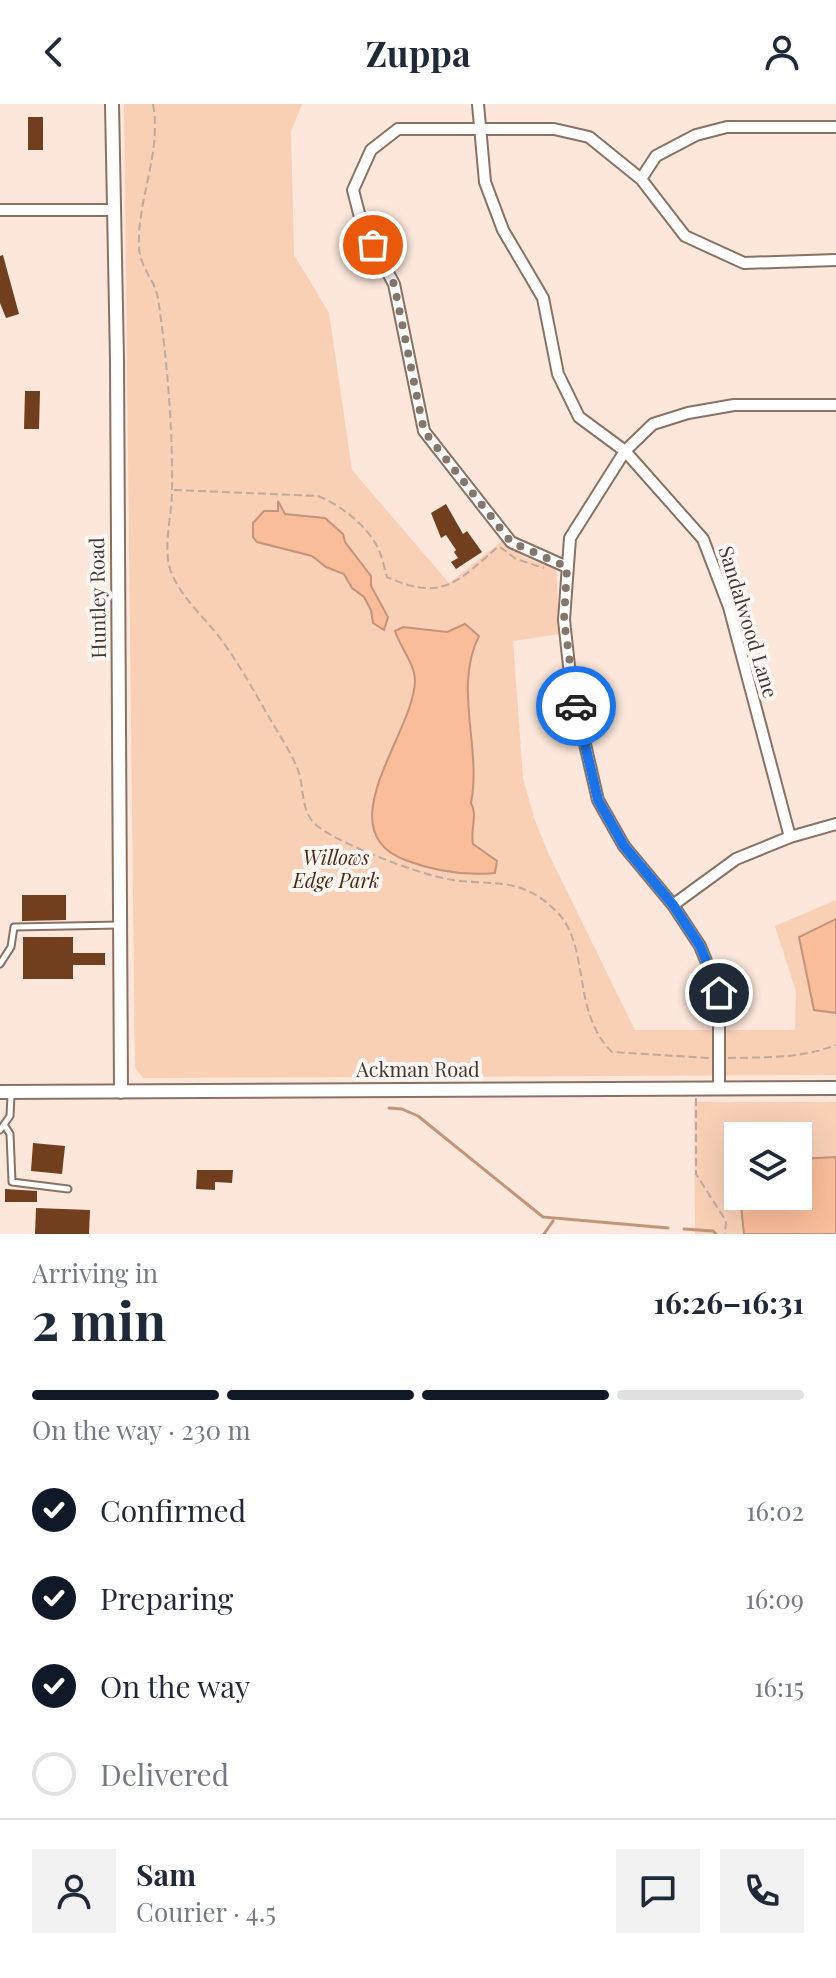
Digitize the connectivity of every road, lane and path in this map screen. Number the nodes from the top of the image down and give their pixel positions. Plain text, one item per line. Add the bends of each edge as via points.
1 (112, 104) edge
2 (153, 104) edge
3 (478, 104) edge
4 (836, 127) edge
5 (478, 128) junction
6 (641, 179) junction
7 (0, 210) edge
8 (114, 210) junction
9 (836, 260) edge
10 (836, 405) edge
11 (625, 451) junction
12 (172, 490) junction
13 (508, 538) junction
14 (499, 546) junction
15 (567, 567) junction
16 (545, 569) dead end
17 (836, 824) edge
18 (790, 837) junction
19 (673, 905) junction
20 (120, 925) junction
21 (0, 964) edge
22 (836, 1045) edge
23 (720, 1058) junction
24 (719, 1088) junction
25 (836, 1088) edge
26 (696, 1089) junction
27 (6, 1092) edge
28 (121, 1092) junction
29 (3, 1128) edge
30 (68, 1189) dead end
31 (725, 1234) edge

1 - 8 street, Huntley Road
2 - 12 path via 153,153 138,251 157,292
3 - 5 street, Sandalwood Lane
4 - 6 street via 727,127 707,132 656,156
5 - 6 street via 554,129 589,137
5 - 11 street, Sandalwood Lane via 485,182 503,230 543,298 558,374 579,417
5 - 13 street via 398,129 371,150 353,190 362,225 394,284 424,431
6 - 9 street via 685,236 744,263
7 - 8 street
8 - 20 street, Huntley Road
10 - 11 street via 734,405 688,413 653,424
11 - 15 street via 570,538
11 - 18 street, Sandalwood Lane via 703,539 729,607
12 - 14 path via 318,496 332,501 363,528 377,545 387,577 400,583 443,589 454,585
12 - 23 path via 170,567 275,728 299,772 313,822 423,873 519,884 559,912 575,943 591,1021 612,1052
13 - 14 path
13 - 15 street
14 - 16 path via 516,559
15 - 19 street via 564,620 571,684 598,800 624,846
17 - 18 street
18 - 19 street via 736,859
19 - 23 street via 700,946 719,993
20 - 21 lane via 14,927 11,947
20 - 28 street, Huntley Road
22 - 23 path via 794,1057
23 - 24 street
24 - 25 street, Ackman Road
24 - 26 street, Ackman Road
26 - 28 street, Ackman Road
26 - 31 path via 696,1174 726,1221
27 - 28 street, Ackman Road
27 - 29 lane via 10,1116
29 - 30 lane via 10,1134 12,1182

